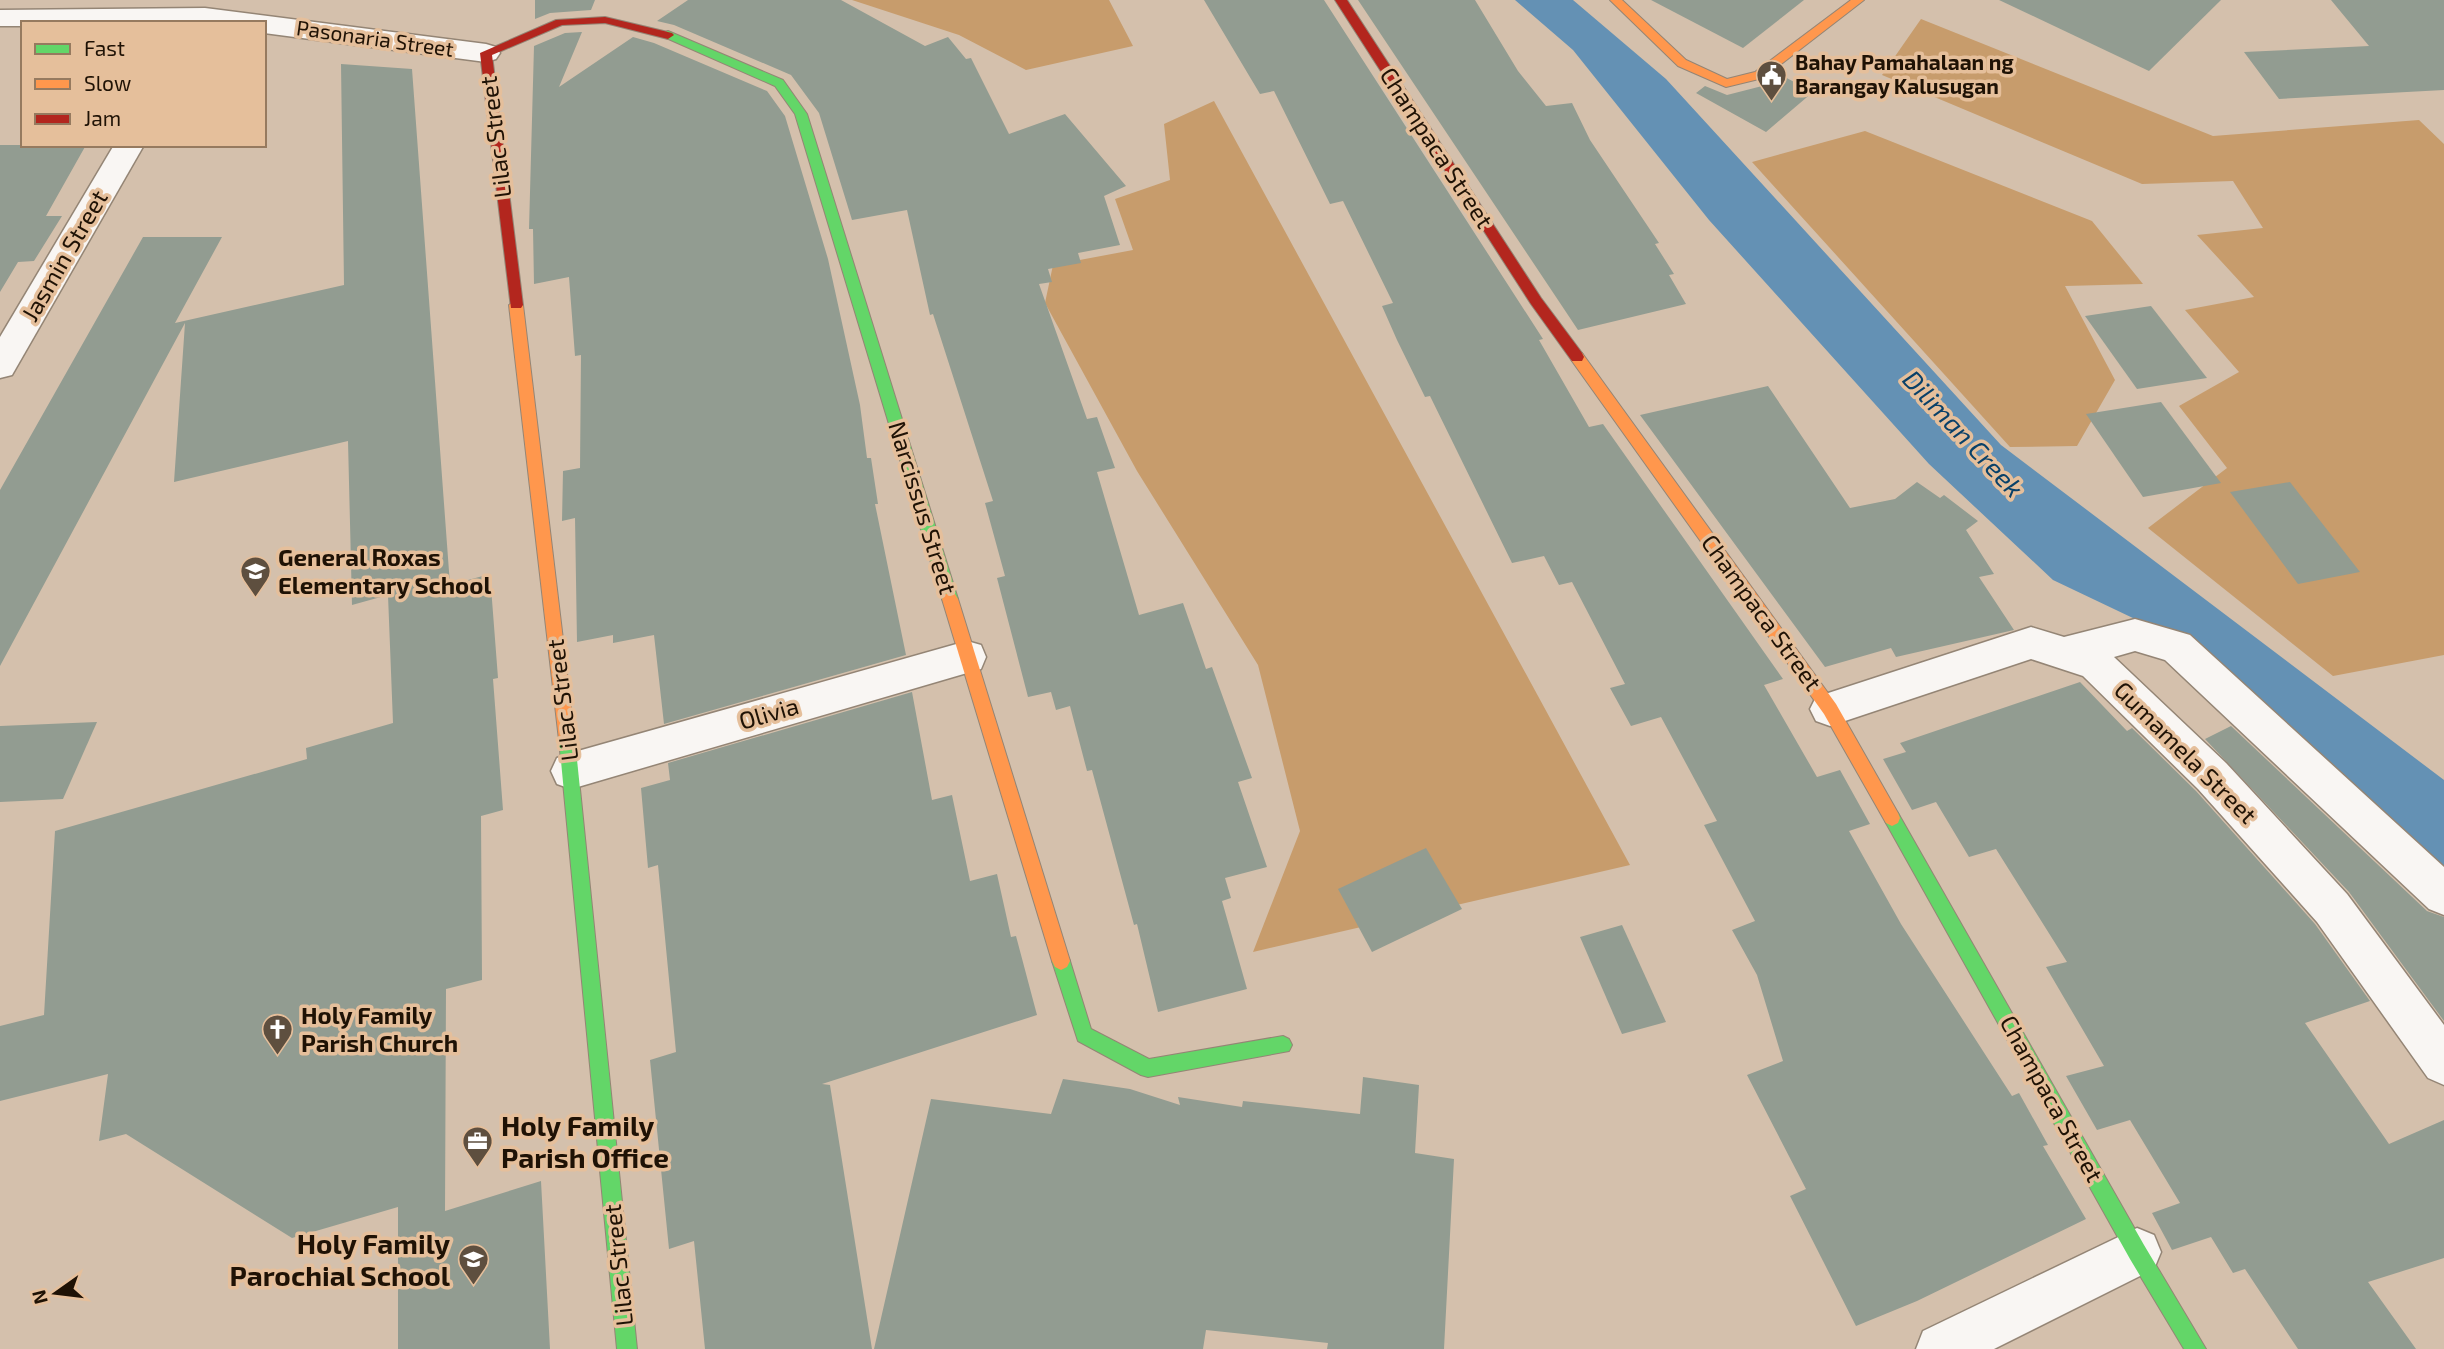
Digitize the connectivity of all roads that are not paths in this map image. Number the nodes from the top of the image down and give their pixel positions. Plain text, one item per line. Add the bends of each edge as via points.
1 (1341, 0) edge
2 (1616, 0) edge
3 (1858, 0) edge
4 (207, 13) edge
5 (0, 18) edge
6 (245, 21) edge
7 (266, 24) edge
8 (486, 53) junction
9 (129, 147) edge
10 (0, 366) edge
11 (2065, 653) junction
12 (967, 657) junction
13 (1830, 709) junction
14 (571, 771) junction
15 (2444, 895) edge
16 (1283, 1045) dead end
17 (2444, 1062) edge
18 (2137, 1252) junction
19 (627, 1349) edge
20 (1941, 1349) edge
21 (2196, 1349) edge

1 - 13 street, Champaca Street via 1536,300
2 - 3 street via 1682,63 1726,83 1759,75
4 - 5 street
4 - 6 street
7 - 8 street, Pasonaria Street
8 - 12 street, Narcissus Street via 560,22 605,20 663,33 779,83 801,114
8 - 14 street, Lilac Street
9 - 10 street, Jasmin Street
11 - 13 street, Gumamela Street via 2031,643
11 - 15 street via 2135,635 2177,647
11 - 17 street, Gumamela Street via 2096,664 2212,776 2332,908
12 - 14 street, Olivia
12 - 16 street, Narcissus Street via 1084,1035 1148,1068
13 - 18 street, Champaca Street
14 - 19 street, Lilac Street
18 - 20 street
18 - 21 street

